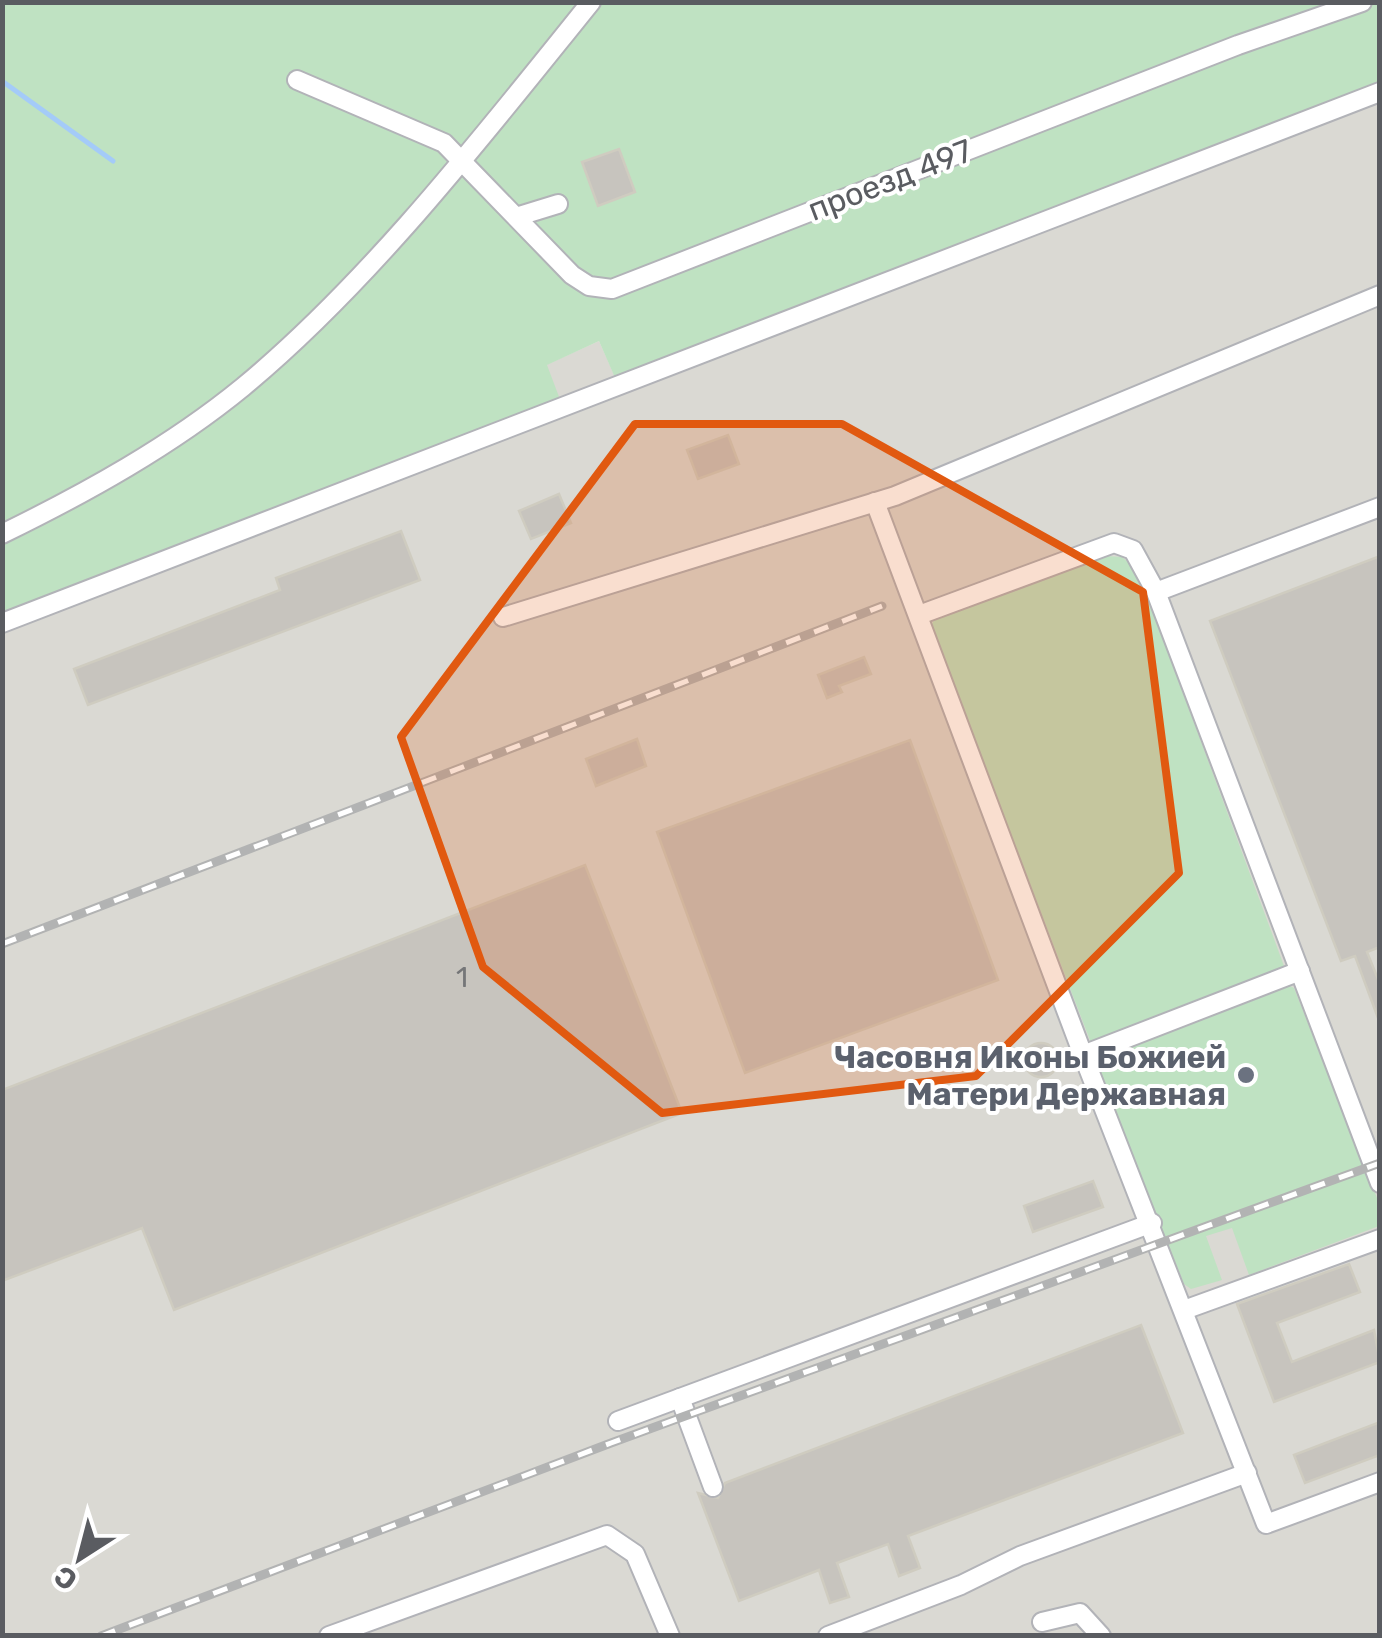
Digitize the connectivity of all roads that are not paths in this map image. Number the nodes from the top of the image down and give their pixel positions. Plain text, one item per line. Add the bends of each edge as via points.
1 (591, 2) edge
2 (1362, 2) edge
3 (297, 80) dead end
4 (1380, 92) edge
5 (462, 157) junction
6 (558, 204) dead end
7 (519, 216) junction
8 (1380, 295) edge
9 (875, 502) junction
10 (1380, 507) edge
11 (2, 534) edge
12 (1156, 592) junction
13 (920, 615) junction
14 (503, 617) dead end
15 (2, 623) edge
16 (1300, 971) junction
17 (1083, 1056) junction
18 (1371, 1136) edge
19 (1380, 1183) edge
20 (1152, 1223) junction
21 (1380, 1239) edge
22 (1184, 1310) junction
23 (680, 1398) junction
24 (618, 1421) dead end
25 (1246, 1473) junction
26 (1380, 1482) edge
27 (713, 1487) dead end
28 (1042, 1622) dead end
29 (329, 1636) edge
30 (670, 1636) edge
31 (828, 1636) edge
32 (1101, 1636) edge

1 - 5 lane
2 - 7 lane, проезд 497 via 612,288 572,275
3 - 5 lane, проезд 497 via 444,143
4 - 15 lane
5 - 7 lane, проезд 497
5 - 11 lane via 353,287 241,388 94,489
6 - 7 lane
8 - 9 lane
9 - 13 lane
9 - 14 lane
10 - 12 lane
12 - 13 lane via 1133,550 1114,544
12 - 16 lane
13 - 17 lane
16 - 17 lane
16 - 18 lane
17 - 20 lane
18 - 19 lane
20 - 22 lane
20 - 23 lane
21 - 22 lane
22 - 25 lane
23 - 24 lane
23 - 27 lane
25 - 26 lane via 1266,1524
25 - 31 lane
28 - 32 lane via 1080,1614
29 - 30 lane via 606,1535 634,1554

